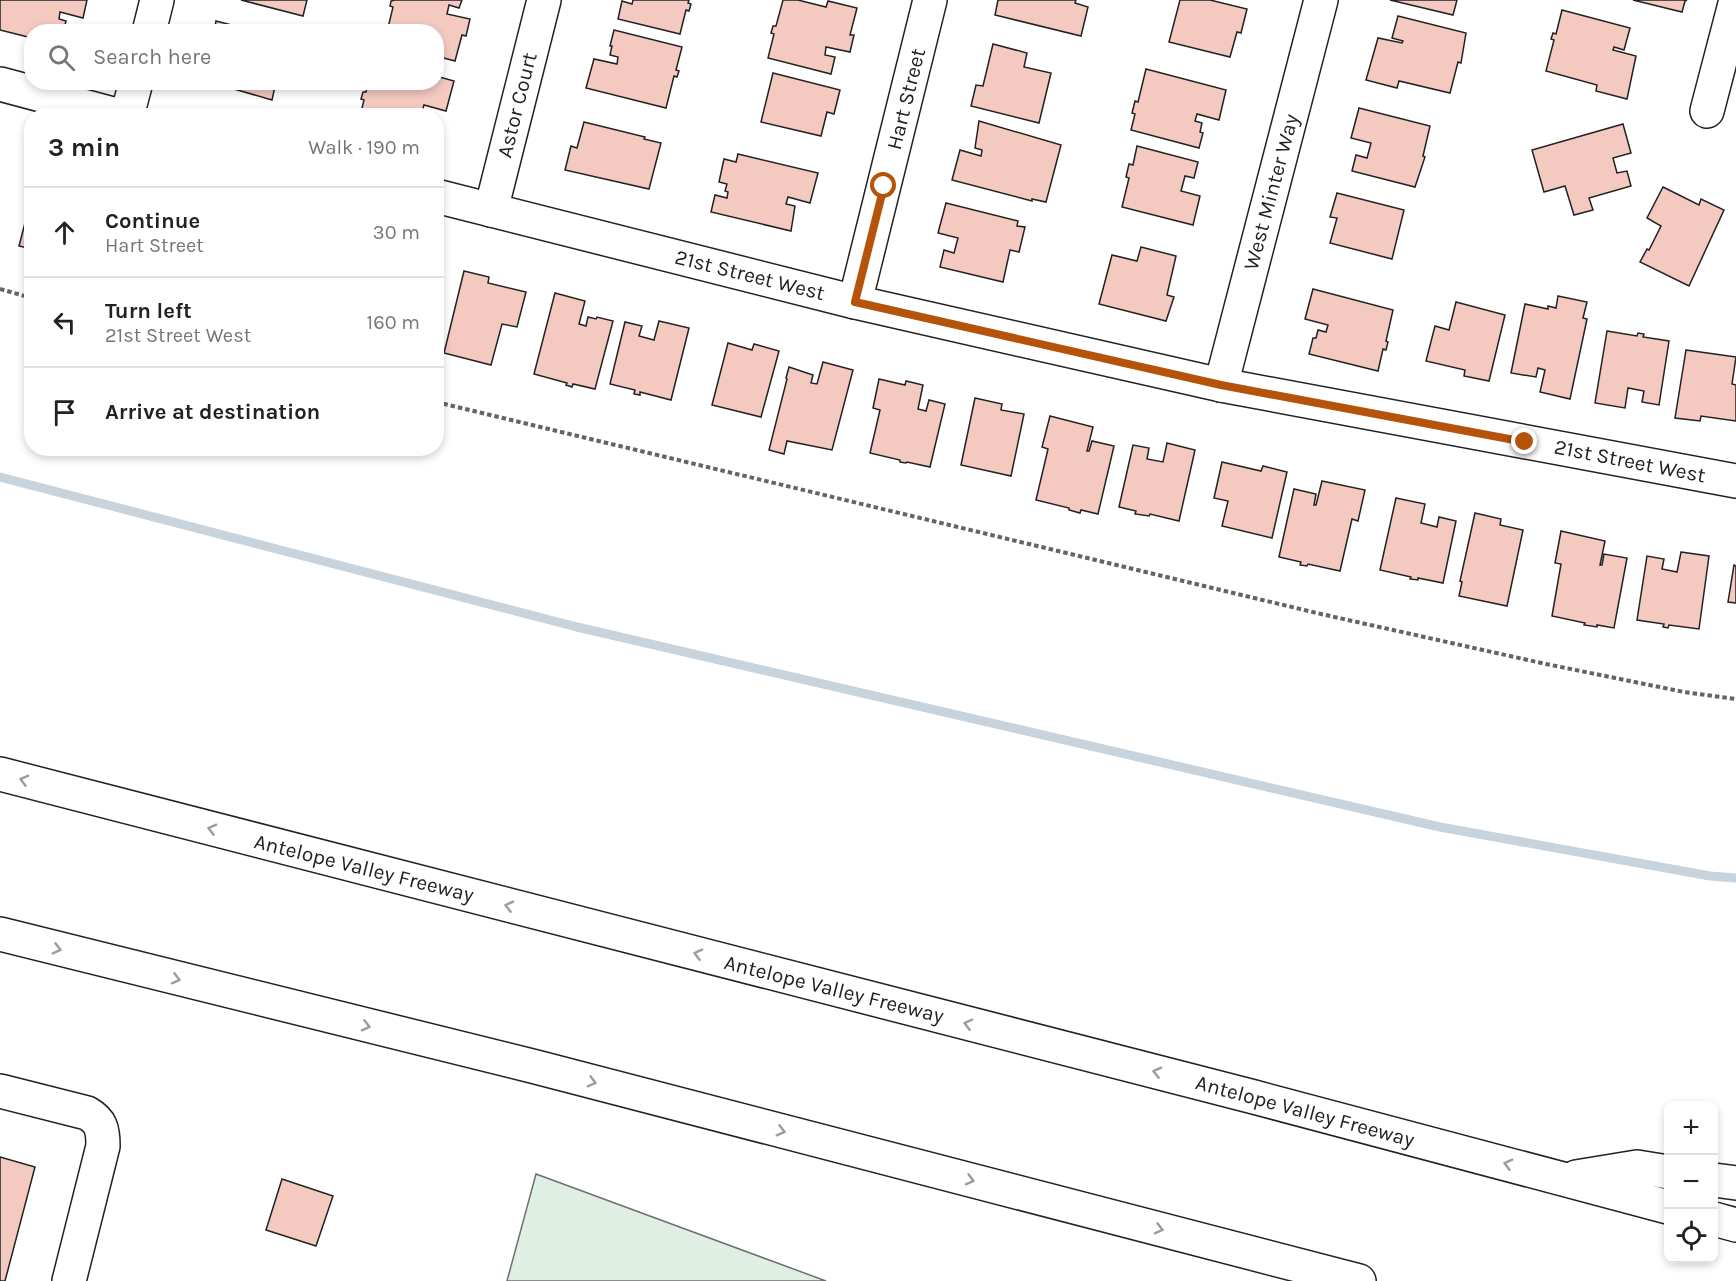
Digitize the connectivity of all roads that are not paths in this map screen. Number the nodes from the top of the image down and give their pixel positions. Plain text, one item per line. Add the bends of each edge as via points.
1 (157, 0) edge
2 (544, 0) edge
3 (930, 0) edge
4 (1321, 0) edge
5 (1736, 0) edge
6 (151, 24) edge
7 (0, 84) edge
8 (134, 90) edge
9 (90, 108) edge
10 (129, 108) edge
11 (1707, 111) dead end
12 (444, 198) edge
13 (491, 210) junction
14 (855, 302) junction
15 (1221, 385) junction
16 (1736, 481) edge
17 (0, 774) edge
18 (0, 934) edge
19 (0, 1091) edge
20 (1664, 1171) edge
21 (1565, 1179) junction
22 (1718, 1181) edge
23 (1736, 1184) edge
24 (1664, 1206) edge
25 (1718, 1220) edge
26 (1736, 1225) edge
27 (69, 1281) edge
28 (1359, 1281) edge

1 - 6 main road
2 - 13 main road, Astor Court
3 - 14 main road, Hart Street
4 - 15 main road, West Minter Way
5 - 11 main road
7 - 9 main road
8 - 10 main road
12 - 13 main road, 21st Street West
13 - 14 main road, 21st Street West
14 - 15 main road, 21st Street West
15 - 16 main road, 21st Street West
21 -> 17 main road, Antelope Valley Freeway
18 -> 28 main road via 536,1067
19 - 27 main road via 87,1113 98,1119 103,1131 103,1146
20 - 21 main road via 1637,1167
21 - 24 main road, Antelope Valley Freeway
22 - 23 main road
25 - 26 main road

